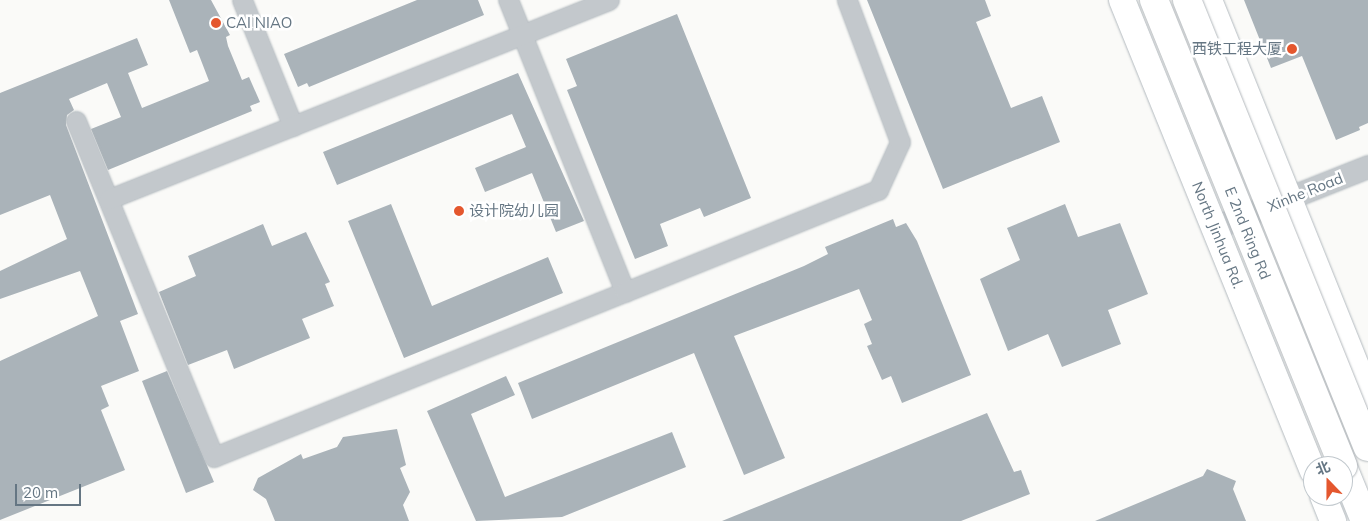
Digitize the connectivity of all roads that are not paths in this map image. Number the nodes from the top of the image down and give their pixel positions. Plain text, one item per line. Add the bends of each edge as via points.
1 (242, 0) edge
2 (508, 0) edge
3 (610, 0) edge
4 (847, 0) edge
5 (1122, 0) edge
6 (1154, 0) edge
7 (1187, 0) edge
8 (1209, 0) edge
9 (522, 35) junction
10 (76, 121) dead end
11 (293, 126) junction
12 (1368, 167) edge
13 (1290, 198) junction
14 (108, 199) junction
15 (1215, 228) junction
16 (626, 292) junction
17 (1368, 395) edge
18 (1368, 447) edge
19 (1307, 456) edge
20 (1339, 456) edge
21 (1353, 491) edge
22 (1327, 506) edge
23 (1333, 521) edge
24 (1365, 521) edge

1 - 11 street
2 - 9 street
3 - 9 street
4 - 16 street via 900,142 878,190
5 - 15 main road, North Jinhua Rd.
6 - 20 highway, E 2nd Ring Rd, bridge
7 - 18 highway, E 2nd Ring Rd, bridge
8 - 13 main road
9 - 11 street
9 - 16 street
10 - 14 street
11 - 14 street
12 - 13 street, Xinhe Road
13 - 15 street, Xinhe Road
13 - 17 main road
14 - 16 street via 214,457
15 - 19 main road, North Jinhua Rd.
21 - 24 highway, E 2nd Ring Rd
22 - 23 main road

